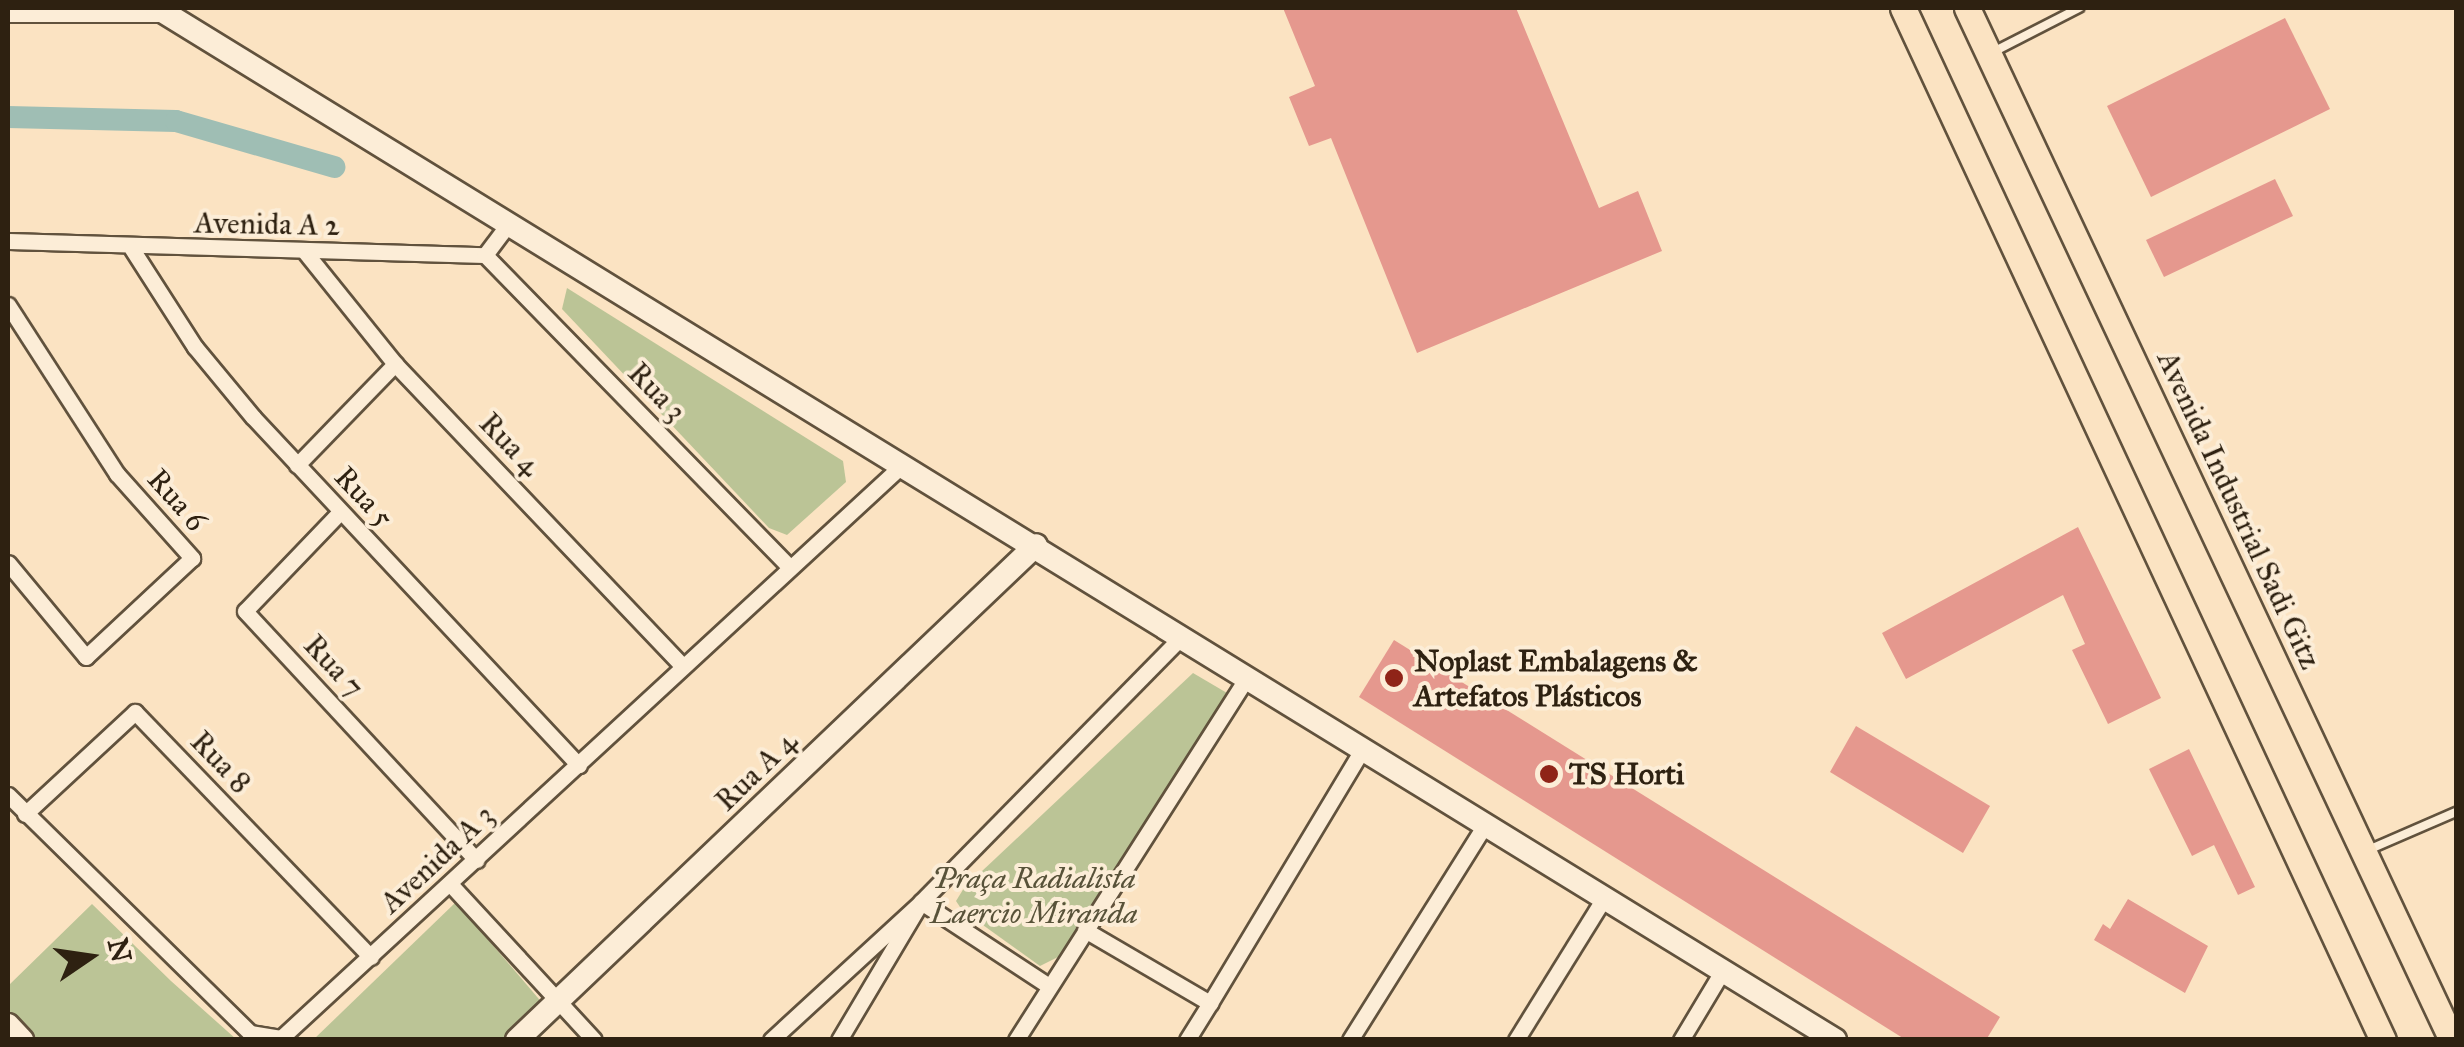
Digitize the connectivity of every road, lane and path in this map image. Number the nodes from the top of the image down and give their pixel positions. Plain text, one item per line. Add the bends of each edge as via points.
1 (1904, 8) edge
2 (1967, 8) edge
3 (2079, 8) edge
4 (162, 11) edge
5 (8, 14) edge
6 (1989, 54) junction
7 (509, 223) junction
8 (8, 241) edge
9 (132, 249) junction
10 (305, 252) junction
11 (485, 255) junction
12 (8, 305) edge
13 (395, 364) junction
14 (297, 465) junction
15 (901, 466) junction
16 (340, 512) junction
17 (1036, 546) junction
18 (8, 563) edge
19 (790, 567) junction
20 (1182, 636) junction
21 (683, 666) junction
22 (1246, 679) junction
23 (1362, 750) junction
24 (579, 764) junction
25 (8, 795) edge
26 (2456, 812) edge
27 (26, 814) junction
28 (1484, 826) junction
29 (2364, 852) junction
30 (476, 860) junction
31 (452, 886) junction
32 (1604, 898) junction
33 (921, 902) junction
34 (1086, 930) junction
35 (371, 957) junction
36 (1723, 970) junction
37 (1049, 986) junction
38 (555, 1003) junction
39 (1210, 1003) junction
40 (8, 1025) edge
41 (22, 1040) edge
42 (517, 1040) edge
43 (594, 1040) edge
44 (771, 1040) edge
45 (839, 1040) edge
46 (1016, 1040) edge
47 (1187, 1040) edge
48 (1350, 1040) edge
49 (1516, 1040) edge
50 (1681, 1040) edge
51 (1836, 1040) edge
52 (2383, 1040) edge
53 (2452, 1040) edge

1 - 52 main road
2 - 6 main road, Avenida Industrial Sadi Gitz
3 - 6 lane
4 - 5 street
4 - 7 street
6 - 29 main road, Avenida Industrial Sadi Gitz
7 - 11 street
7 - 15 street
8 - 9 street, Avenida A 2
9 - 10 street, Avenida A 2
9 - 14 street, Rua 5 via 195,347
10 - 11 street, Avenida A 2
10 - 13 street, Rua 4
11 - 19 street, Rua 3
12 - 18 street, Rua 6 via 117,474 192,558 86,657
13 - 14 street
13 - 21 street, Rua 4
14 - 16 street, Rua 5
15 - 17 street
15 - 19 street, Avenida A 3
16 - 24 street, Rua 5
16 - 30 street, Rua 7 via 244,611
17 - 20 street
17 - 38 street, Rua A 4
19 - 21 street, Avenida A 3
20 - 22 street
20 - 33 street
21 - 24 street, Avenida A 3
22 - 23 street
22 - 34 street
23 - 28 street
23 - 39 street
24 - 30 street, Avenida A 3
25 - 27 street, Avenida A 3
26 - 29 lane
27 - 35 street, Avenida A 3 via 250,1033 280,1038
27 - 35 street, Rua 8 via 134,712
28 - 32 street
28 - 48 street
29 - 53 main road, Avenida Industrial Sadi Gitz
30 - 31 street, Avenida A 3
31 - 35 street, Avenida A 3
31 - 38 street
32 - 36 street
32 - 49 street
33 - 37 street
33 - 44 street
33 - 45 street
34 - 37 street
34 - 39 street
36 - 50 street
36 - 51 street
37 - 46 street
38 - 42 street, Rua A 4
38 - 43 street
39 - 47 street
40 - 41 street

